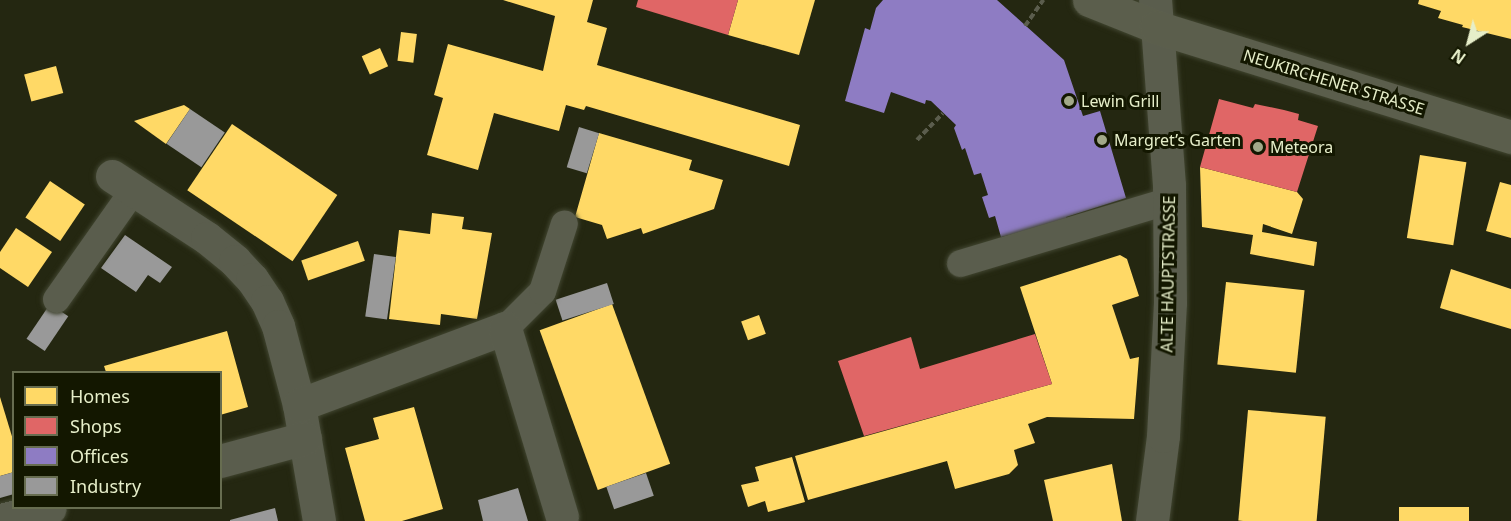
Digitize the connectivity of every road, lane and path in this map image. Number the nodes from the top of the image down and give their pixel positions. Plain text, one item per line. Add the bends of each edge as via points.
1 (1042, 0) edge
2 (1089, 0) edge
3 (1156, 13) edge
4 (1025, 26) dead end
5 (943, 113) dead end
6 (1511, 137) edge
7 (917, 140) dead end
8 (123, 183) joint
9 (1170, 200) junction
10 (564, 223) dead end
11 (960, 263) dead end
12 (56, 299) dead end
13 (505, 328) junction
14 (299, 405) junction
15 (305, 438) junction
16 (222, 460) edge
17 (42, 509) edge
18 (562, 517) dead end
19 (0, 520) edge
20 (319, 521) edge
21 (1152, 521) edge

1 - 4 path
2 - 3 street, NEUKIRCHENER STRASSE
3 - 6 street, NEUKIRCHENER STRASSE
3 - 9 street, ALTE HAUPTSTRASSE
5 - 7 path
8 - 12 lane
8 - 14 street via 207,238 252,279 278,326
9 - 11 lane
9 - 21 street, ALTE HAUPTSTRASSE via 1170,303 1163,436
10 - 13 lane via 542,291
13 - 14 street
13 - 18 street
14 - 15 street
15 - 16 street
15 - 20 street
17 - 19 street

